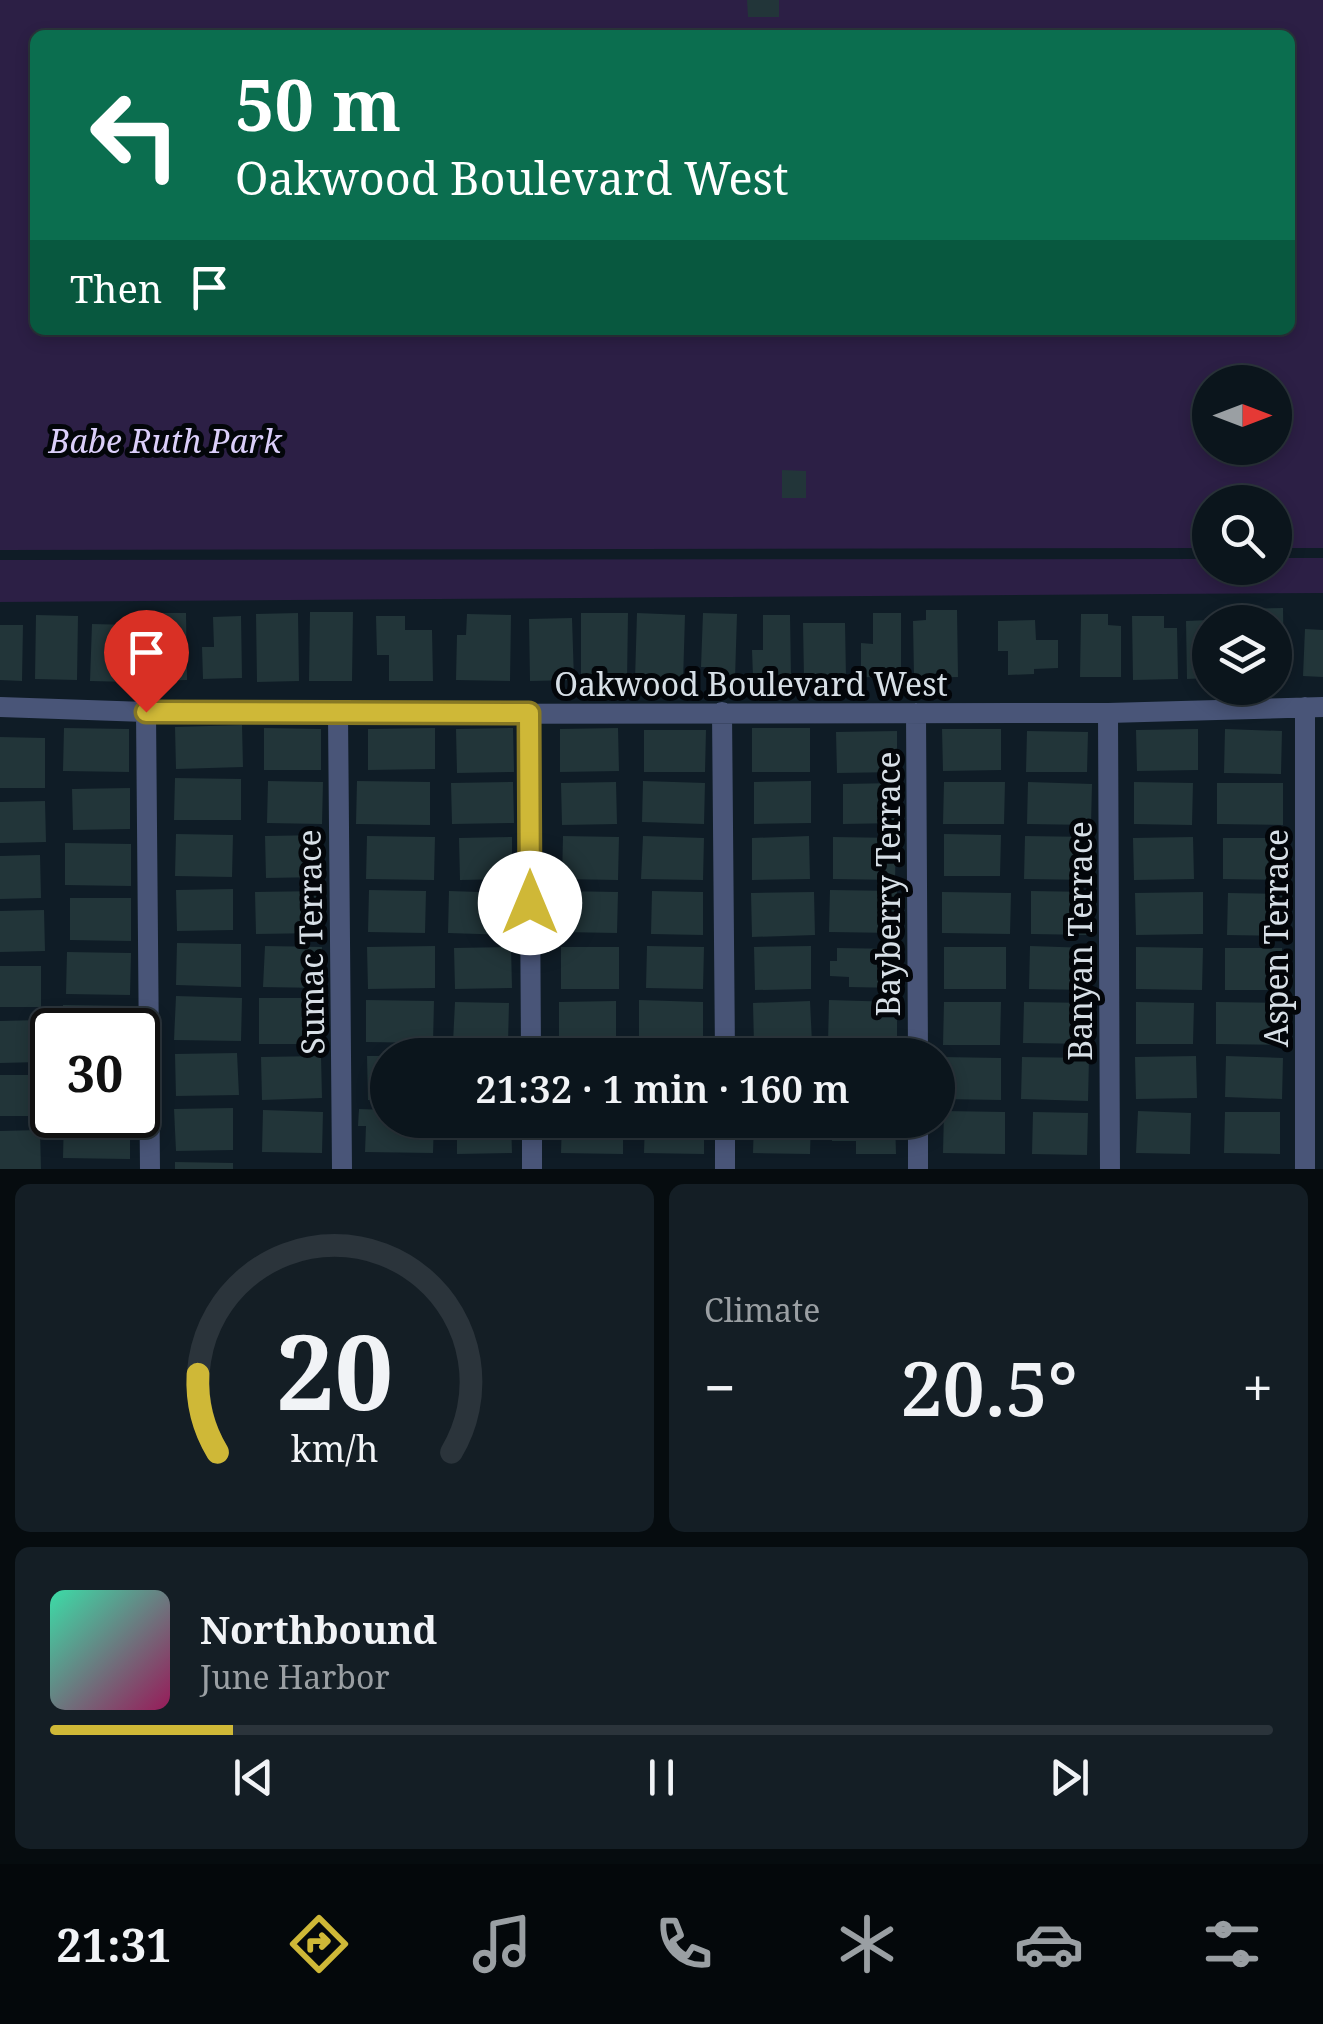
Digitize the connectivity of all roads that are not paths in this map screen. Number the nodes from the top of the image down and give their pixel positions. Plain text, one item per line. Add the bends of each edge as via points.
1 (0, 706) edge
2 (1314, 707) edge
3 (146, 712) junction
4 (722, 712) junction
5 (529, 713) junction
6 (916, 713) junction
7 (1108, 713) junction
8 (338, 714) junction
9 (532, 1038) edge
10 (724, 1038) edge
11 (918, 1038) edge
12 (532, 1138) edge
13 (725, 1138) edge
14 (918, 1138) edge
15 (150, 1169) edge
16 (342, 1169) edge
17 (532, 1169) edge
18 (725, 1169) edge
19 (918, 1169) edge
20 (1110, 1169) edge
21 (1305, 1169) edge

1 - 3 street, Oakwood Boulevard West
2 - 7 street, Oakwood Boulevard West
2 - 21 street, Aspen Terrace
3 - 8 street, Oakwood Boulevard West
3 - 15 street
4 - 5 street, Oakwood Boulevard West
4 - 6 street, Oakwood Boulevard West
4 - 10 street
5 - 8 street, Oakwood Boulevard West
5 - 9 street
6 - 7 street, Oakwood Boulevard West
6 - 11 street, Bayberry Terrace
7 - 20 street, Banyan Terrace
8 - 16 street, Sumac Terrace
12 - 17 street
13 - 18 street
14 - 19 street

